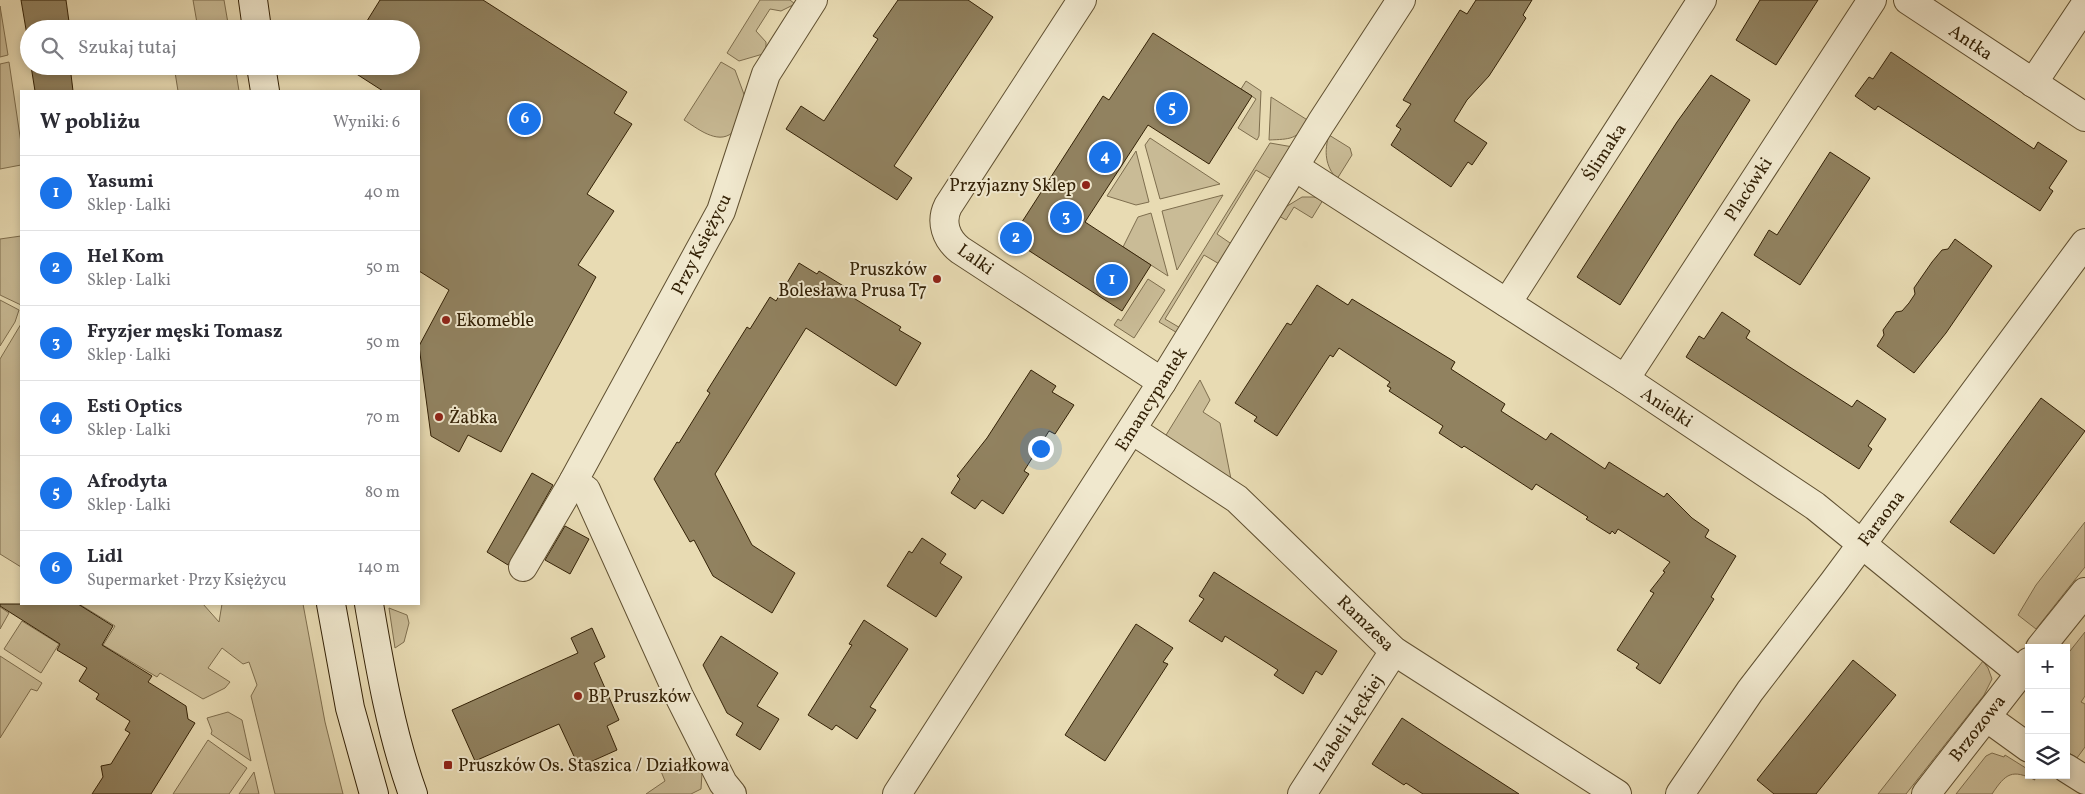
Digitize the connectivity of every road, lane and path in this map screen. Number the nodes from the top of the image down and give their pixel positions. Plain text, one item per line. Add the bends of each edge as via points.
1 (253, 0) edge
2 (813, 0) edge
3 (1082, 0) edge
4 (1401, 0) edge
5 (1702, 0) edge
6 (1872, 0) edge
7 (1908, 0) edge
8 (2085, 5) edge
9 (256, 20) edge
10 (262, 75) edge
11 (2033, 83) junction
12 (265, 90) edge
13 (2085, 117) edge
14 (1295, 167) junction
15 (2085, 243) edge
16 (1507, 303) junction
17 (1625, 379) junction
18 (1162, 382) junction
19 (1132, 430) junction
20 (573, 482) junction
21 (1861, 544) junction
22 (524, 567) dead end
23 (2085, 592) edge
24 (331, 605) edge
25 (369, 605) edge
26 (2043, 644) edge
27 (1394, 651) junction
28 (2024, 668) edge
29 (1986, 718) junction
30 (2025, 745) edge
31 (2070, 771) edge
32 (2085, 780) edge
33 (374, 794) edge
34 (413, 794) edge
35 (732, 794) edge
36 (897, 794) edge
37 (1302, 794) edge
38 (1617, 794) edge
39 (1680, 794) edge
40 (1926, 794) edge

1 - 9 street
2 - 20 street, Przy Księżycu via 766,74 721,211
3 - 18 street, Lalki via 948,206 944,224 951,241 960,250
4 - 14 street, Emancypantek
5 - 16 street, Ślimaka
6 - 17 street, Placówki
7 - 11 street, Antka
8 - 11 street
10 - 12 street
11 - 13 street, Antka
14 - 16 street, Anielki
14 - 18 street, Emancypantek
15 - 21 street, Faraona
16 - 17 street, Anielki
17 - 21 street, Anielki via 1815,506
18 - 19 street, Emancypantek
19 - 27 street, Ramzesa via 1237,499
19 - 36 street, Emancypantek
20 - 22 street, Przy Księżycu
20 - 35 street via 586,490 679,696 723,783
21 - 28 street, Anielki
21 - 39 street, Faraona via 1750,691
23 - 26 street
24 - 33 street via 350,708
25 - 34 street via 383,680
27 - 37 street, Izabeli Łęckiej
27 - 38 street, Ramzesa
28 - 29 street, Brzozowa
29 - 30 street
29 - 40 street, Brzozowa
31 - 32 street

